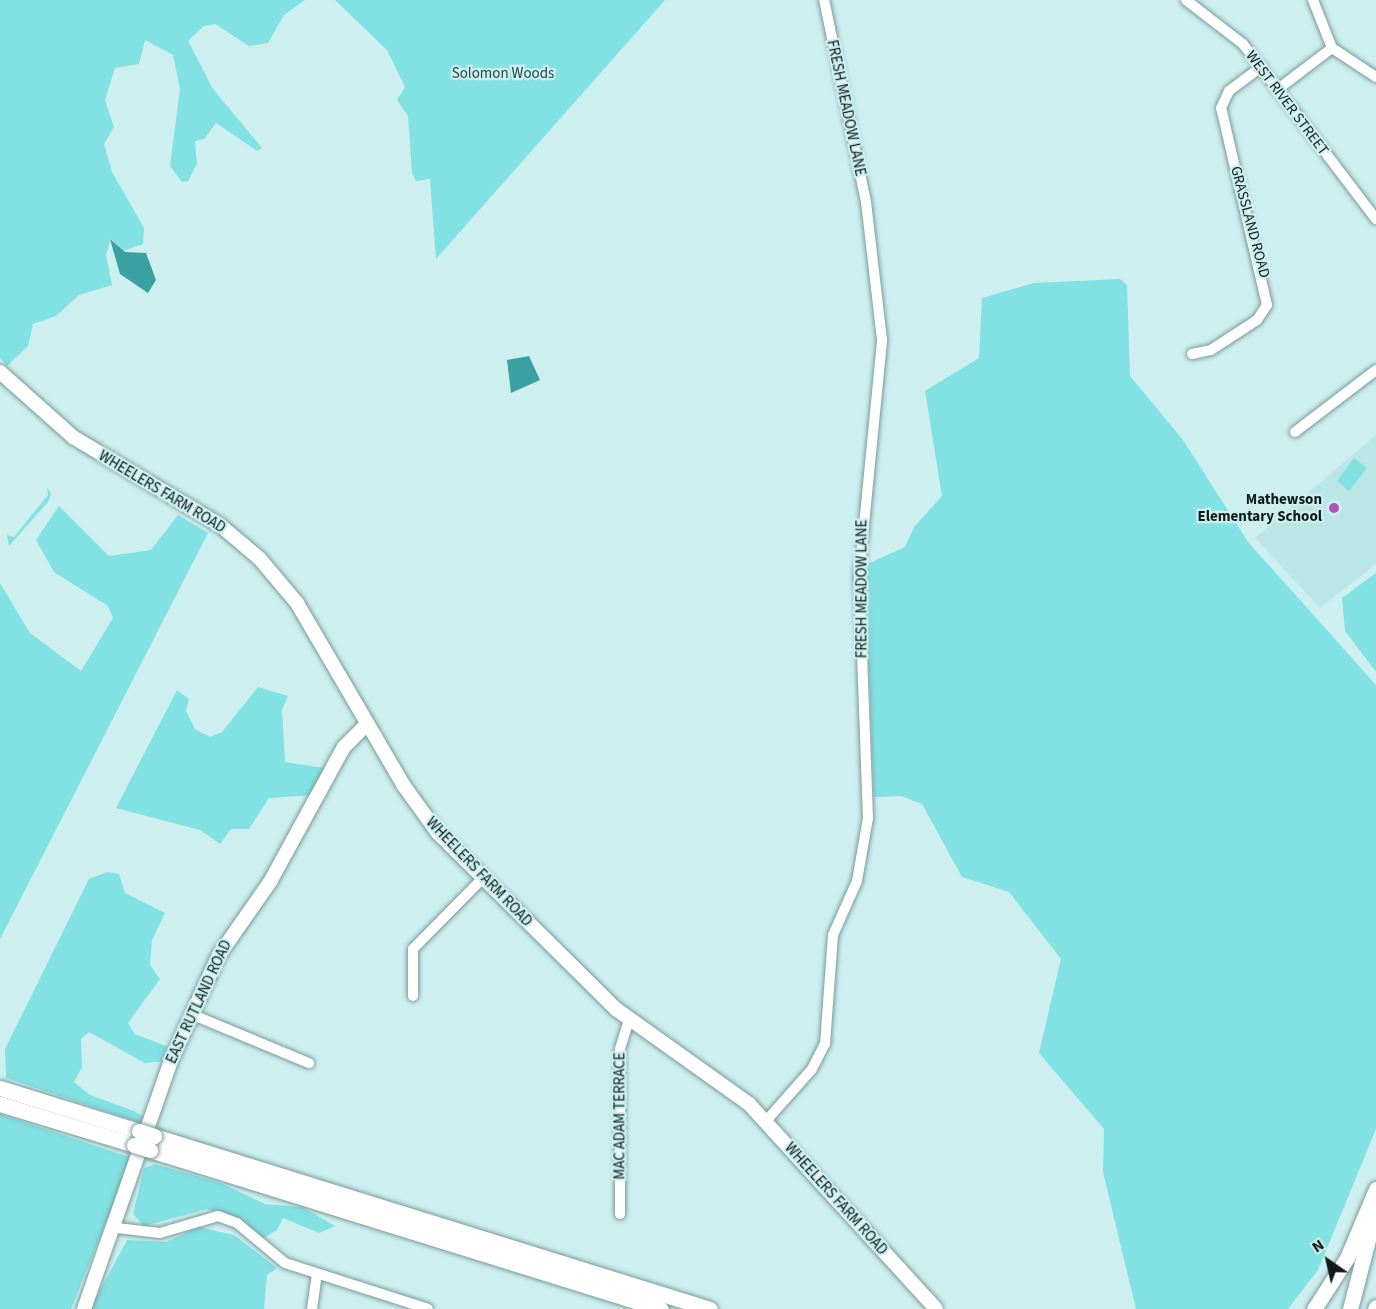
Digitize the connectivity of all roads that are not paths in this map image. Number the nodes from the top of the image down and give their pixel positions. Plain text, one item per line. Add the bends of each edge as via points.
1 (824, 0) edge
2 (1186, 0) edge
3 (1313, 0) edge
4 (1332, 48) junction
5 (1261, 67) junction
6 (1376, 77) edge
7 (1278, 89) junction
8 (1376, 219) edge
9 (1192, 354) dead end
10 (1376, 370) edge
11 (0, 372) edge
12 (1295, 432) dead end
13 (367, 724) junction
14 (483, 878) junction
15 (413, 996) dead end
16 (191, 1014) junction
17 (629, 1020) junction
18 (309, 1063) dead end
19 (0, 1088) edge
20 (0, 1104) edge
21 (766, 1121) junction
22 (136, 1138) junction
23 (152, 1143) junction
24 (1376, 1189) edge
25 (1376, 1210) edge
26 (620, 1214) dead end
27 (117, 1228) junction
28 (317, 1275) junction
29 (84, 1309) edge
30 (312, 1309) edge
31 (428, 1309) edge
32 (661, 1309) edge
33 (710, 1309) edge
34 (936, 1309) edge
35 (1314, 1309) edge
36 (1350, 1309) edge

1 - 21 street, FRESH MEADOW LANE via 866,202 882,340 859,576 868,818 857,881 833,935 825,1044
2 - 5 street, WEST RIVER STREET via 1216,20
3 - 4 street
4 - 6 street
4 - 7 street
5 - 7 street, WEST RIVER STREET
5 - 9 street, GRASSLAND ROAD via 1226,94 1221,108 1267,305 1257,320 1211,351
7 - 8 street, WEST RIVER STREET
10 - 12 street
11 - 13 main road, WHEELERS FARM ROAD via 91,451 209,518 255,554 297,603
13 - 14 main road, WHEELERS FARM ROAD via 422,814
13 - 16 main road, EAST RUTLAND ROAD via 335,762 270,882 223,947
14 - 15 street via 413,949
14 - 17 main road, WHEELERS FARM ROAD
16 - 18 street
16 - 27 main road, EAST RUTLAND ROAD via 149,1121
17 - 21 main road, WHEELERS FARM ROAD via 725,1084
17 - 26 street, MAC ADAM TERRACE via 620,1048
19 - 22 highway
20 - 22 highway
21 - 34 main road, WHEELERS FARM ROAD
22 - 23 highway, bridge
23 - 32 highway
23 - 33 highway
24 - 35 highway via 1347,1258
25 - 36 highway
27 - 28 street via 160,1233 219,1216 237,1223 276,1258
27 - 29 main road, EAST RUTLAND ROAD
28 - 30 street
28 - 31 street

